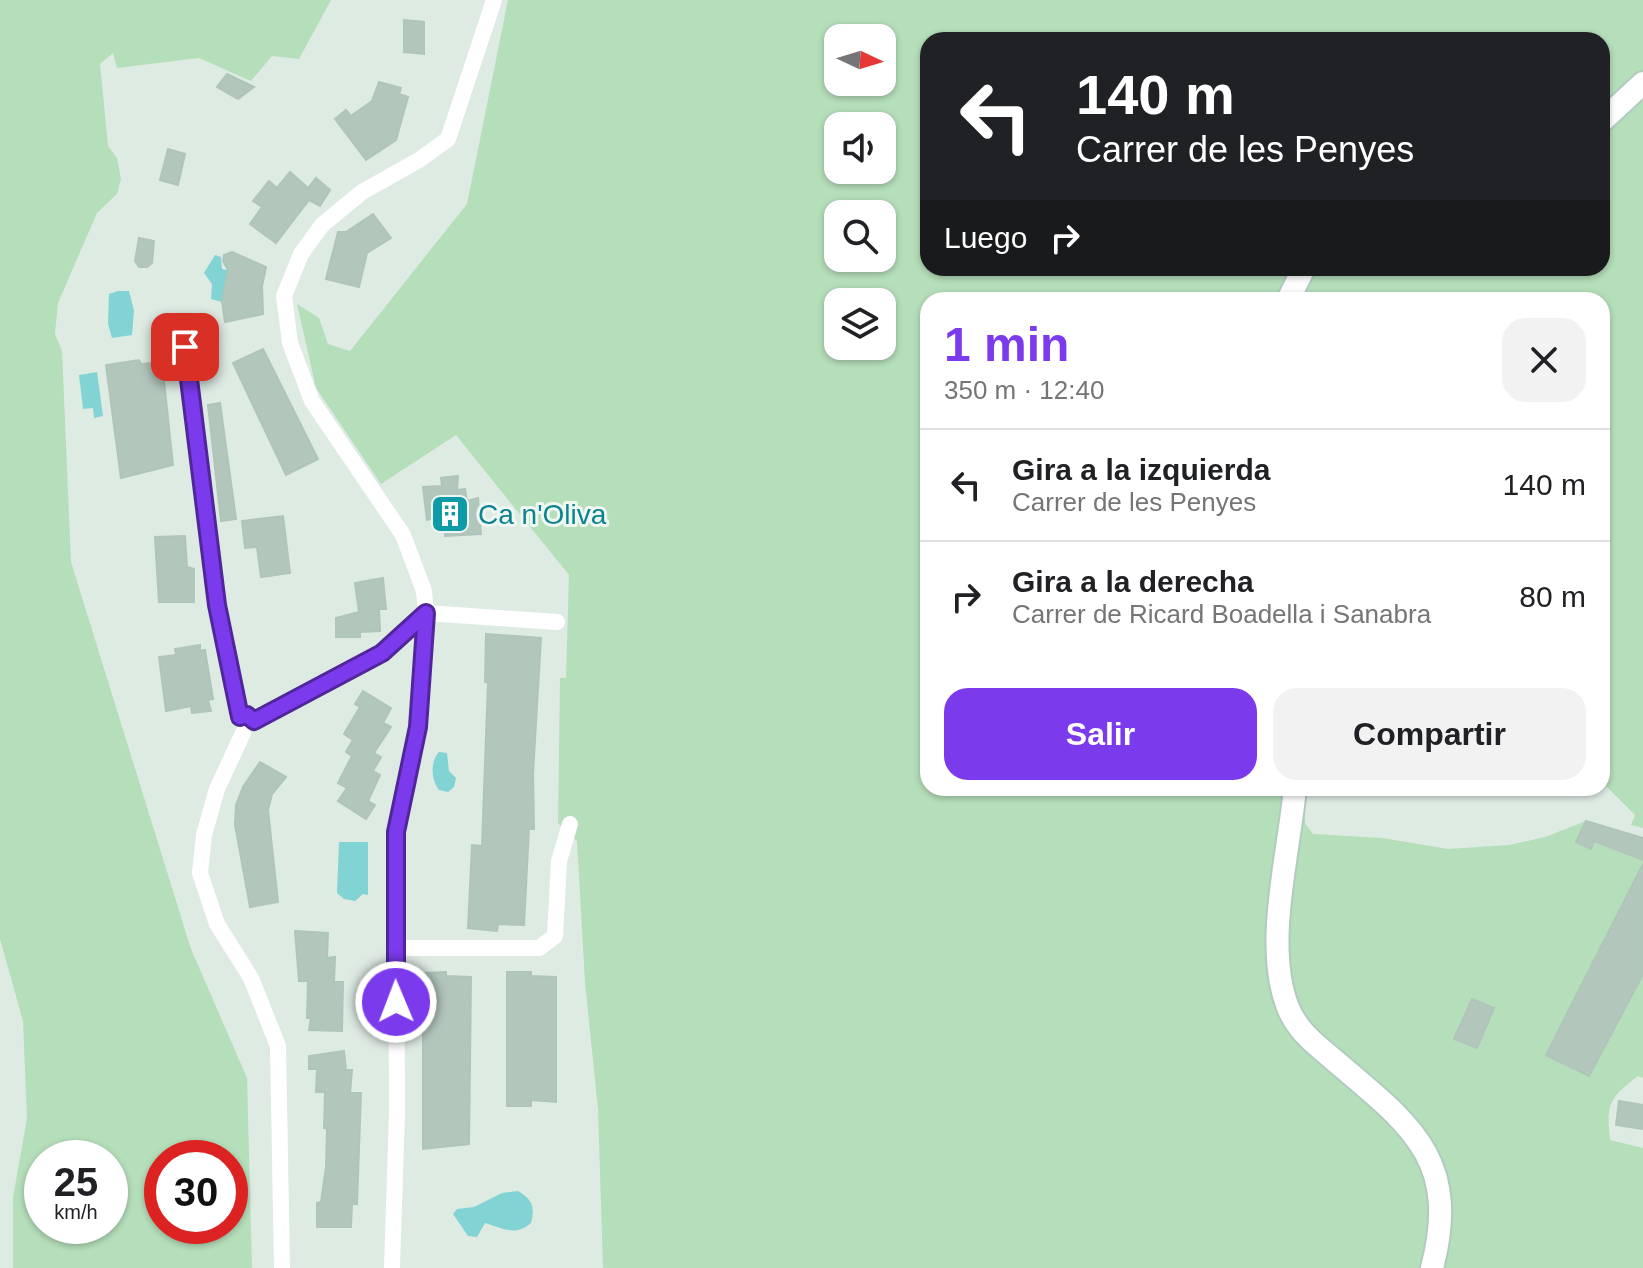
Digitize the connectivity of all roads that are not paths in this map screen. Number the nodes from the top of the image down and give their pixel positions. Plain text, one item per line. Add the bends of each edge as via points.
1 (494, 0) edge
2 (1643, 83) edge
3 (1610, 114) edge
4 (185, 347) dead end
5 (426, 613) junction
6 (557, 622) dead end
7 (246, 723) junction
8 (1294, 796) edge
9 (570, 824) dead end
10 (395, 948) junction
11 (282, 1268) edge
12 (392, 1268) edge
13 (1432, 1268) edge

1 - 5 street via 448,139 362,192 322,225 301,254 284,296 290,343 312,401 403,535 424,591
2 - 3 main road
4 - 7 street via 217,605
5 - 6 street
5 - 7 street via 382,653
5 - 10 street via 418,727 396,832
7 - 11 street via 217,789 200,873 217,924 251,978 278,1046
8 - 13 main road via 1278,940 1280,983 1303,1034 1403,1119 1424,1148 1440,1214
9 - 10 street via 559,861 555,936 539,948
10 - 12 street

